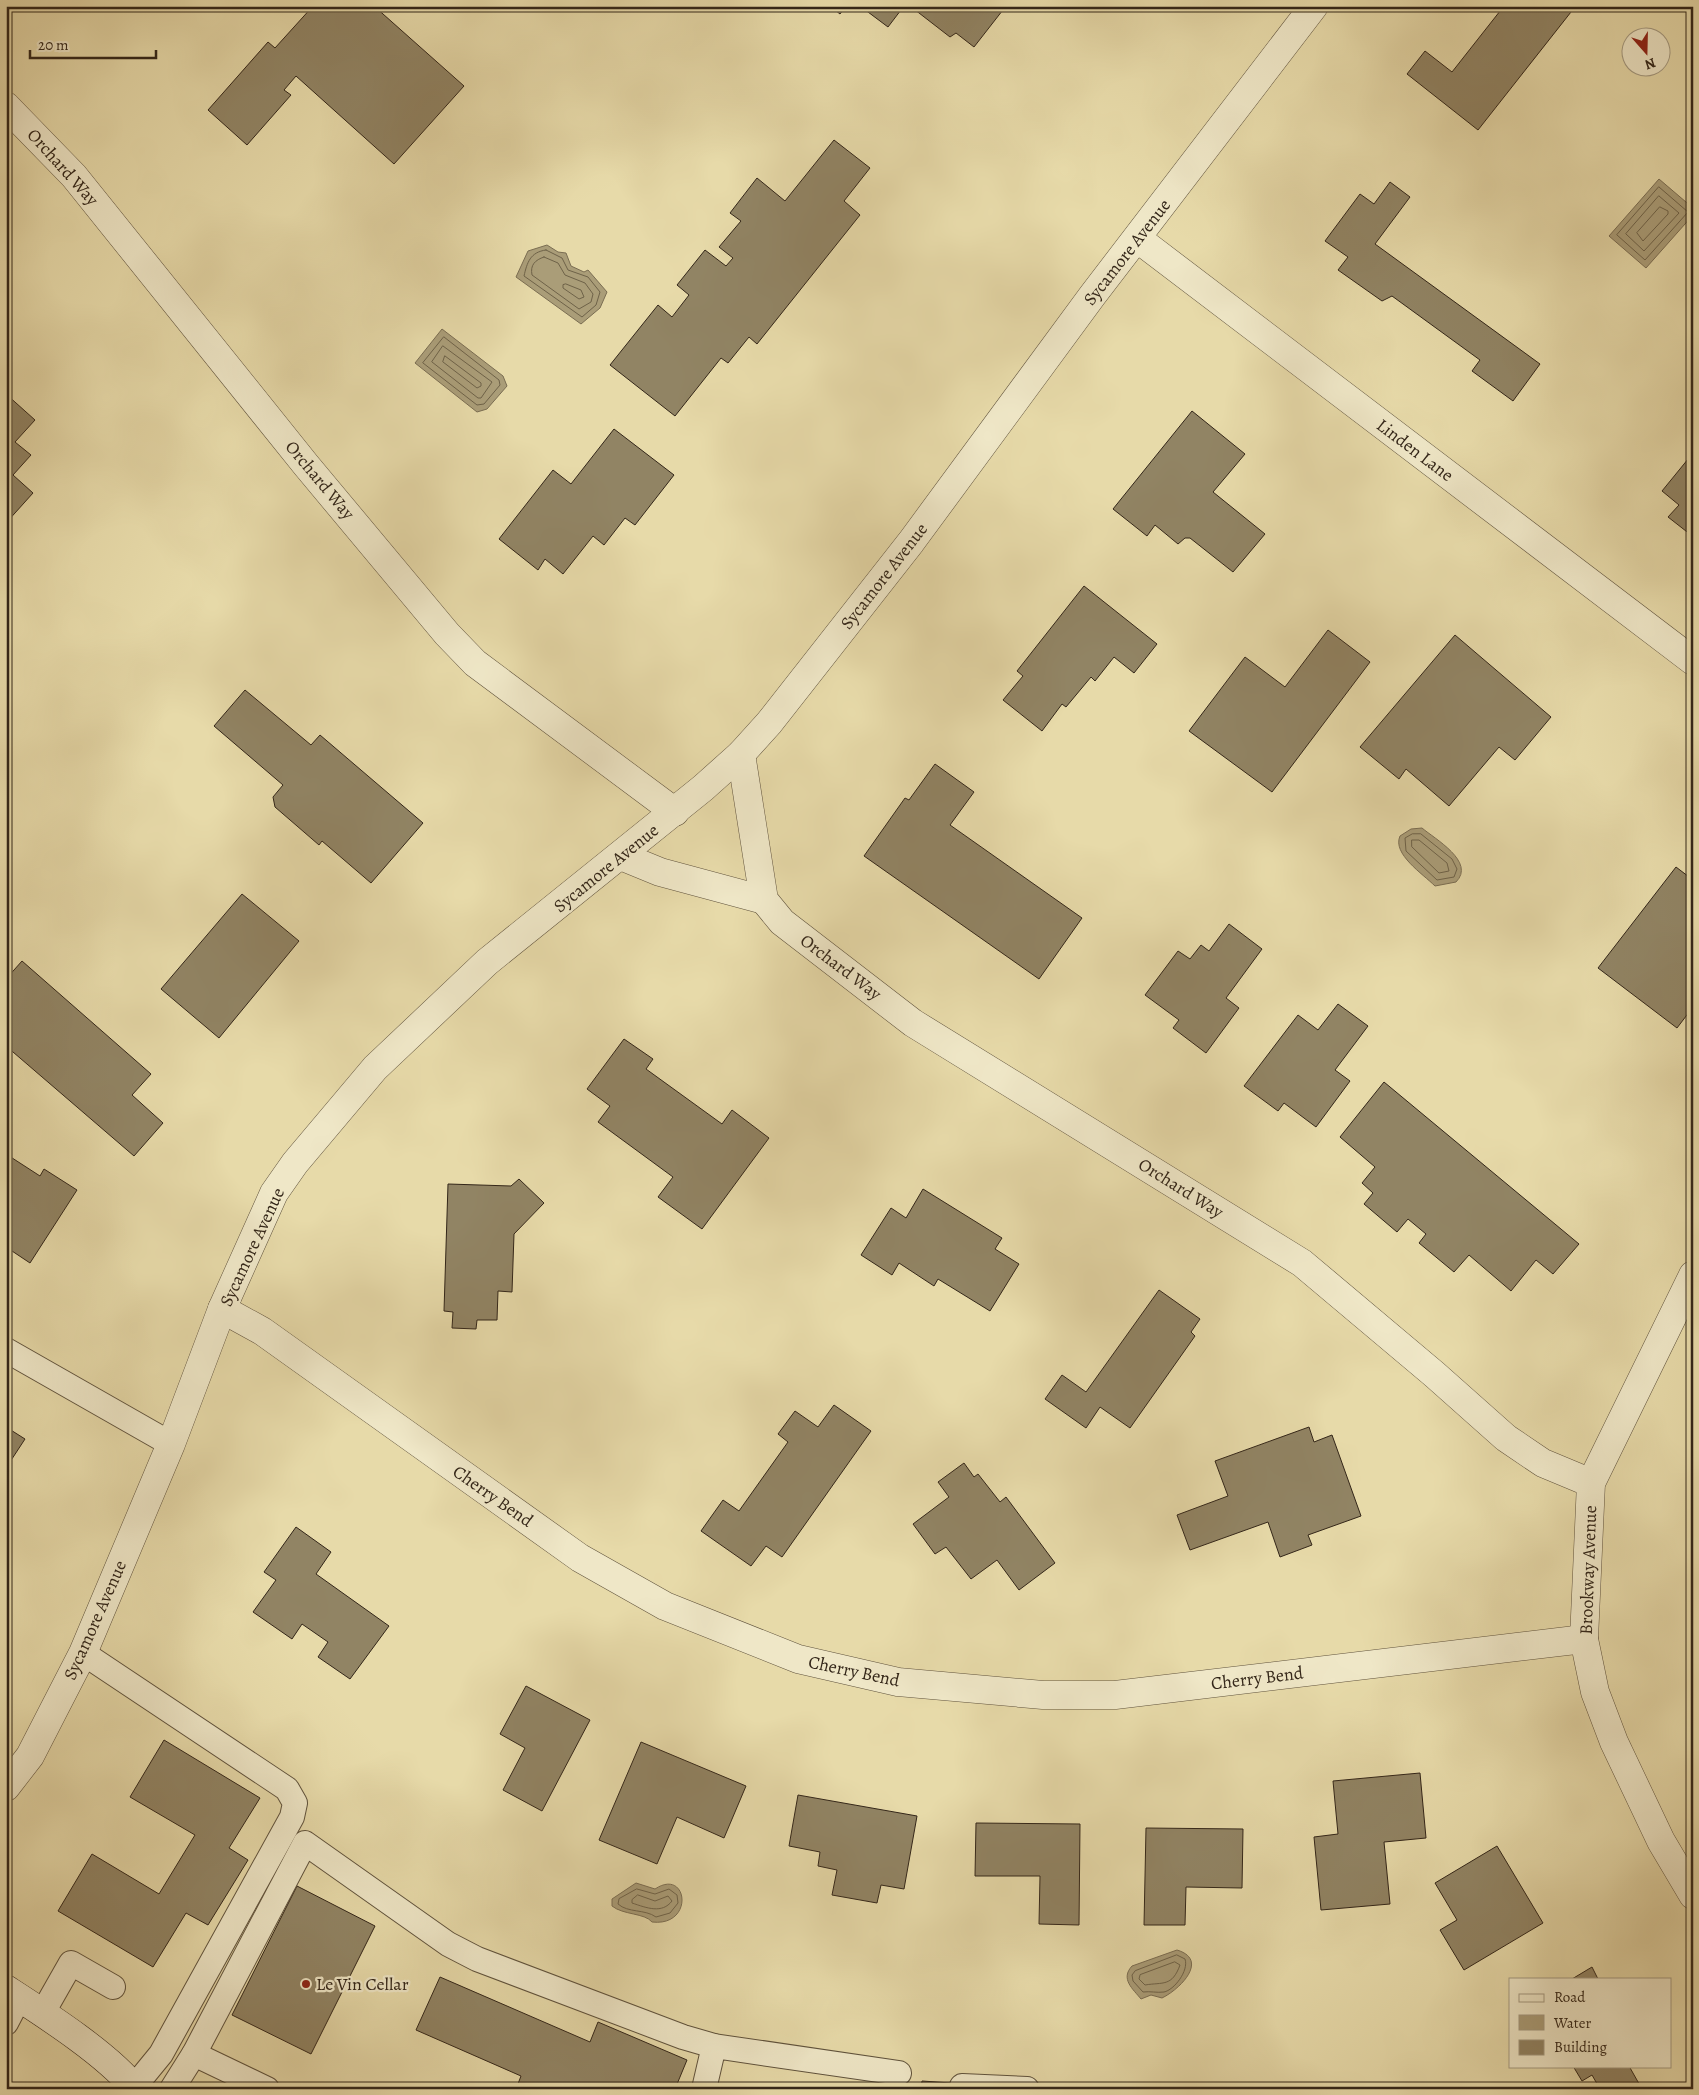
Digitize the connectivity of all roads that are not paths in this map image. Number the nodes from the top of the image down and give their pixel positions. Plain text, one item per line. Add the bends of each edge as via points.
1 (1314, 6) edge
2 (6, 106) edge
3 (1138, 239) junction
4 (1693, 661) edge
5 (741, 754) junction
6 (675, 812) junction
7 (621, 856) junction
8 (764, 900) junction
9 (1693, 1275) edge
10 (222, 1309) junction
11 (6, 1350) edge
12 (172, 1444) junction
13 (1591, 1483) junction
14 (1584, 1638) junction
15 (83, 1653) junction
16 (6, 1787) edge
17 (1693, 1895) edge
18 (113, 1987) dead end
19 (13, 1994) edge
20 (42, 2014) junction
21 (6, 2022) edge
22 (714, 2046) junction
23 (194, 2054) junction
24 (899, 2073) dead end
25 (962, 2086) dead end
26 (134, 2088) edge
27 (172, 2089) edge
28 (267, 2089) edge
29 (704, 2089) edge
30 (1027, 2089) edge

1 - 3 street, Sycamore Avenue
2 - 6 street, Orchard Way via 74,176 446,634 475,663
3 - 4 street, Linden Lane
3 - 5 street, Sycamore Avenue via 1092,296 911,542
5 - 6 street, Sycamore Avenue
5 - 8 street
6 - 7 street, Sycamore Avenue
7 - 8 street via 660,872
7 - 10 street, Sycamore Avenue via 487,962 375,1068 274,1193
8 - 13 street, Orchard Way via 782,922 913,1022 1302,1263 1506,1438 1543,1463
9 - 13 street, Brookway Avenue
10 - 12 street, Sycamore Avenue
10 - 14 street, Cherry Bend via 262,1331 580,1558 665,1606 798,1659 898,1682 1043,1695 1114,1695
11 - 12 lane
12 - 15 street, Sycamore Avenue
13 - 14 street, Brookway Avenue
14 - 17 street, Brookway Avenue via 1596,1692 1614,1742 1661,1842
15 - 16 street, Sycamore Avenue via 30,1756
15 - 26 lane via 287,1790 296,1804 292,1818 161,2054
18 - 20 lane via 71,1963
19 - 20 street
19 - 21 lane
20 - 26 street via 95,2052
22 - 23 lane via 477,1960 448,1944 305,1843
22 - 24 lane
22 - 29 lane
23 - 27 lane
23 - 28 lane
25 - 30 lane

